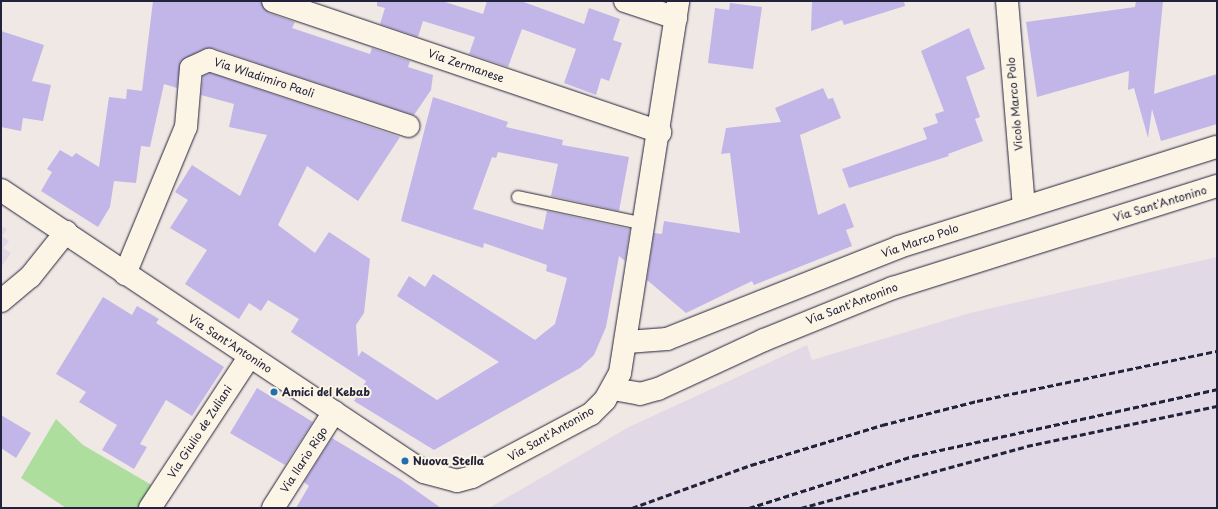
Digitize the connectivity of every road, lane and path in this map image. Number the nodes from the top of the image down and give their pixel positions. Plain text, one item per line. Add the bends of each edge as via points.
1 (273, 1) edge
2 (626, 1) edge
3 (1007, 1) edge
4 (677, 10) edge
5 (408, 126) dead end
6 (660, 132) junction
7 (1217, 147) edge
8 (1217, 186) edge
9 (1, 190) edge
10 (518, 197) dead end
11 (1024, 206) junction
12 (645, 224) junction
13 (66, 232) junction
14 (124, 274) junction
15 (1, 301) edge
16 (627, 342) junction
17 (250, 357) junction
18 (613, 389) junction
19 (334, 412) junction
20 (150, 508) edge
21 (273, 508) edge

1 - 6 street, Via Zermanese
2 - 4 street
3 - 11 street, Vicolo Marco Polo
4 - 6 street
5 - 14 street, Via Wladimiro Paoli via 209,60 191,68 186,127
6 - 12 street
7 - 11 street, Via Marco Polo
8 - 18 street, Via Sant'Antonino via 893,288 803,323 678,380 640,394
9 - 13 street, Via Sant'Antonino
10 - 12 lane
11 - 16 street, Via Marco Polo via 899,247 668,339
12 - 16 street
13 - 14 street, Via Sant'Antonino
13 - 15 street via 30,277
14 - 17 street, Via Sant'Antonino
16 - 18 street
17 - 19 street, Via Sant'Antonino
17 - 20 street, Via Giulio de Zuliani
18 - 19 street, Via Sant'Antonino via 591,414 491,468 457,480 424,472
19 - 21 street, Via Ilario Rigo

